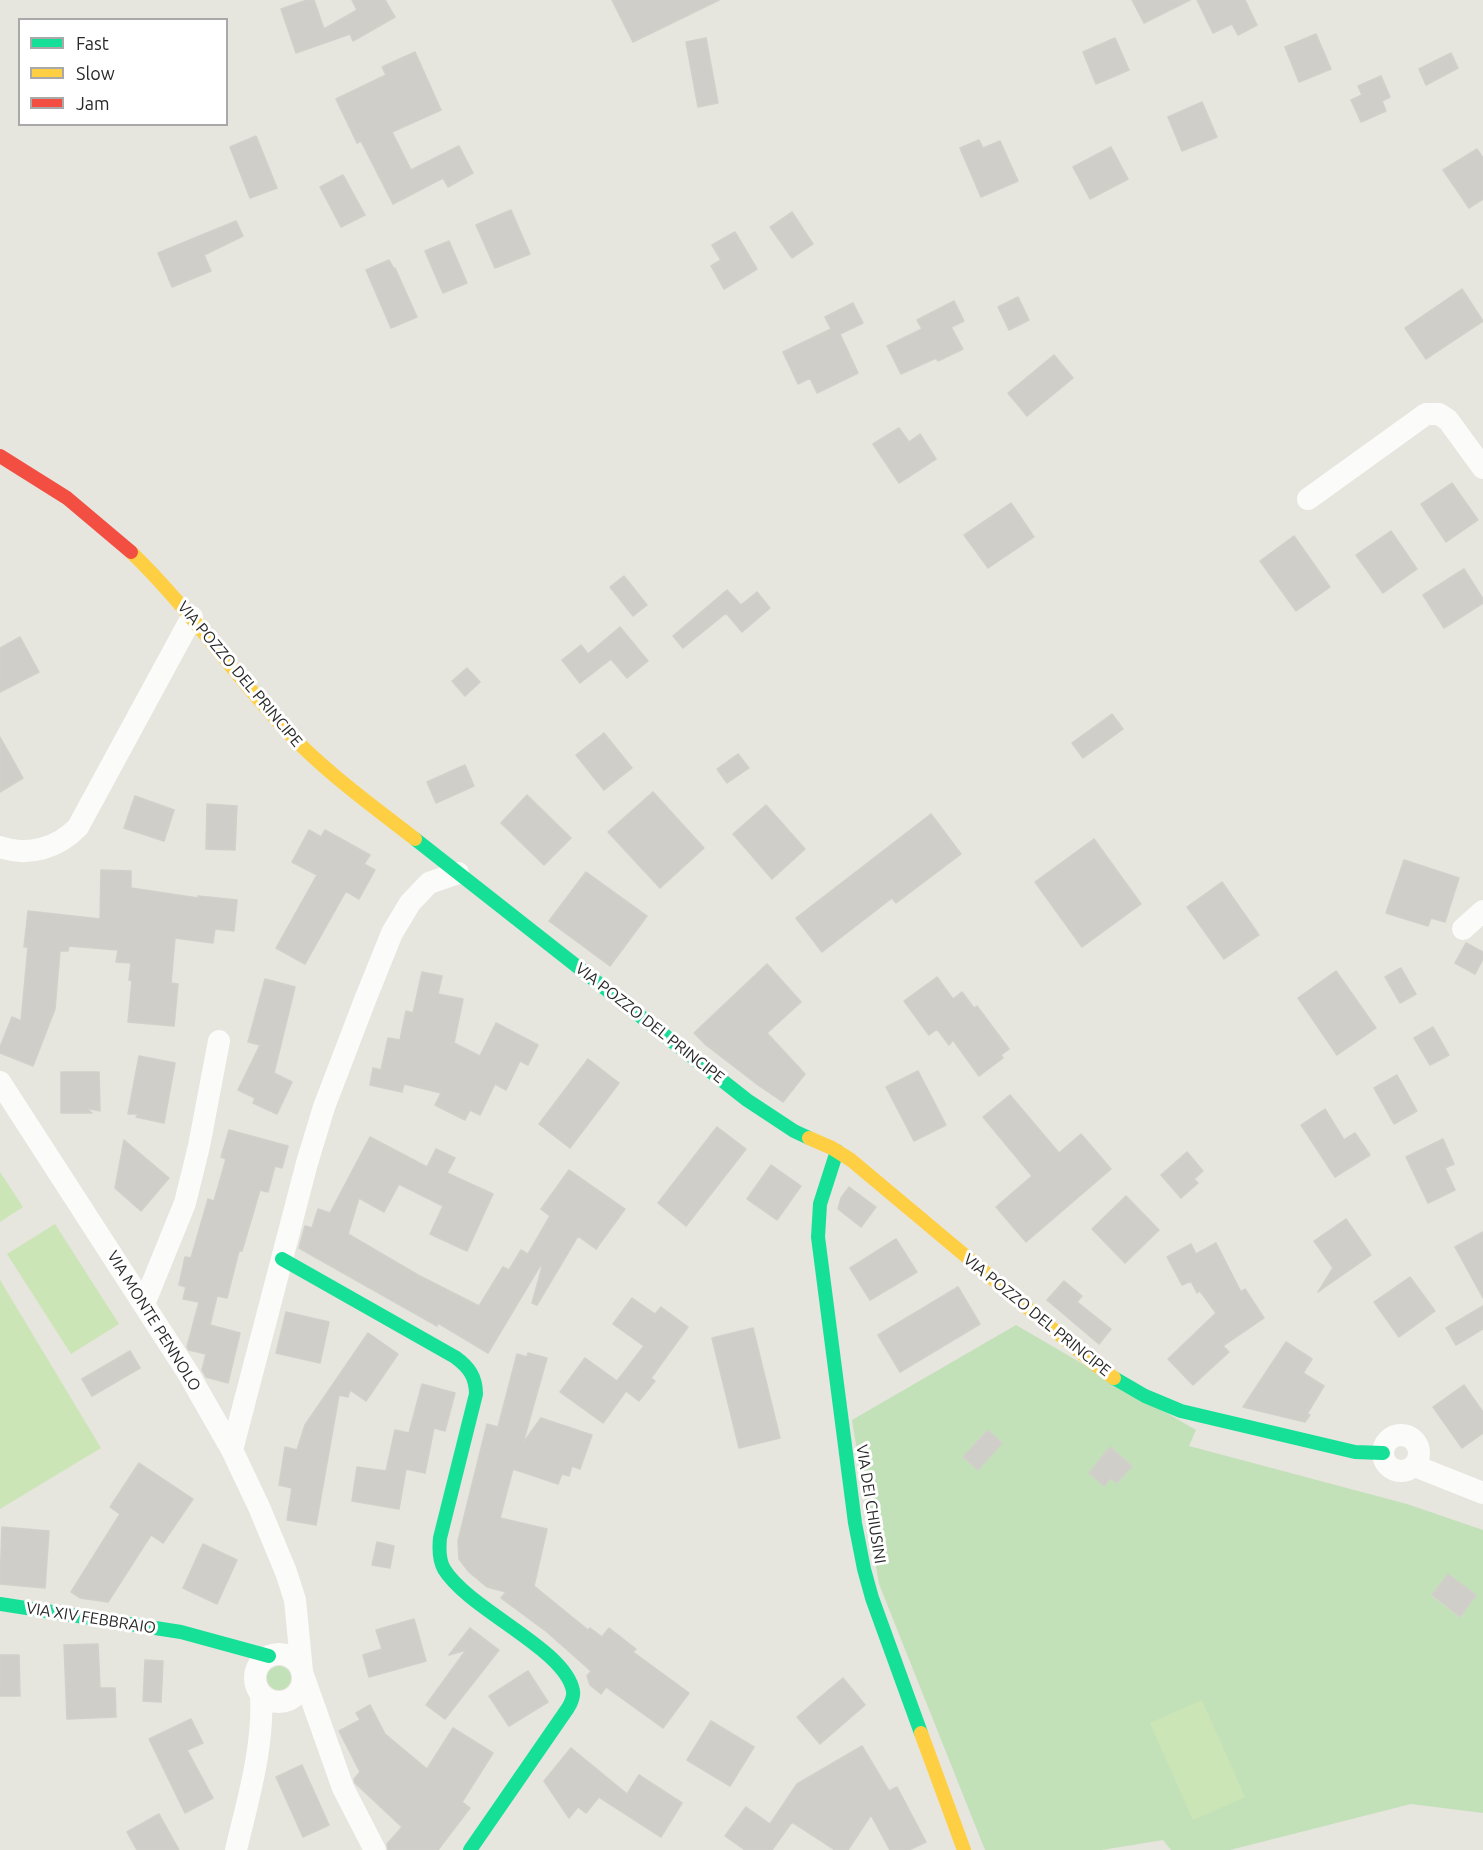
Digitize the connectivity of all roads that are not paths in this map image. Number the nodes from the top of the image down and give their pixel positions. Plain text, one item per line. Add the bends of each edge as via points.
1 (0, 456) edge
2 (1483, 468) edge
3 (1308, 499) dead end
4 (192, 617) junction
5 (0, 847) edge
6 (458, 873) junction
7 (1483, 912) edge
8 (1463, 929) dead end
9 (219, 1041) dead end
10 (0, 1082) edge
11 (837, 1151) junction
12 (282, 1259) junction
13 (144, 1304) junction
14 (232, 1450) junction
15 (1383, 1453) joint
16 (1483, 1493) edge
17 (286, 1572) junction
18 (0, 1604) edge
19 (182, 1632) junction
20 (272, 1655) junction
21 (297, 1686) junction
22 (258, 1689) junction
23 (255, 1772) junction
24 (236, 1850) edge
25 (375, 1850) edge
26 (470, 1850) edge
27 (964, 1850) edge

1 - 4 street, VIA POZZO DEL PRINCIPE via 50,486 96,521 144,564
2 - 3 street via 1448,420 1439,414 1426,414
4 - 5 street via 78,827 46,848 16,852
4 - 6 street, VIA POZZO DEL PRINCIPE via 271,715 306,751
6 - 11 street, VIA POZZO DEL PRINCIPE via 758,1107 794,1131
6 - 12 street via 422,888 392,933 324,1107
7 - 8 street
9 - 13 street via 185,1203
10 - 13 street, VIA MONTE PENNOLO
11 - 15 street, VIA POZZO DEL PRINCIPE via 1091,1361 1138,1394 1182,1412 1346,1450
11 - 27 street, VIA DEI CHIUSINI via 820,1204 818,1237 857,1537 872,1598
12 - 14 street
12 - 26 street via 455,1357 474,1377 476,1394 440,1538 441,1561 452,1581 464,1592 561,1670 573,1695 568,1708
13 - 14 street, VIA MONTE PENNOLO
14 - 17 street, VIA MONTE PENNOLO
15 - 16 street via 1390,1438 1407,1435 1419,1448 1415,1466
17 - 20 street, VIA MONTE PENNOLO via 290,1606
17 - 21 street, VIA MONTE PENNOLO via 295,1600
18 - 19 street, VIA XIV FEBBRAIO
19 - 20 street, VIA XIV FEBBRAIO
19 - 22 street, VIA XIV FEBBRAIO via 227,1656
20 - 21 street via 291,1657 296,1662
20 - 22 street via 258,1665
21 - 22 street via 273,1701
21 - 23 street
21 - 25 street, VIA MONTE PENNOLO
22 - 23 street via 262,1717
23 - 24 street

